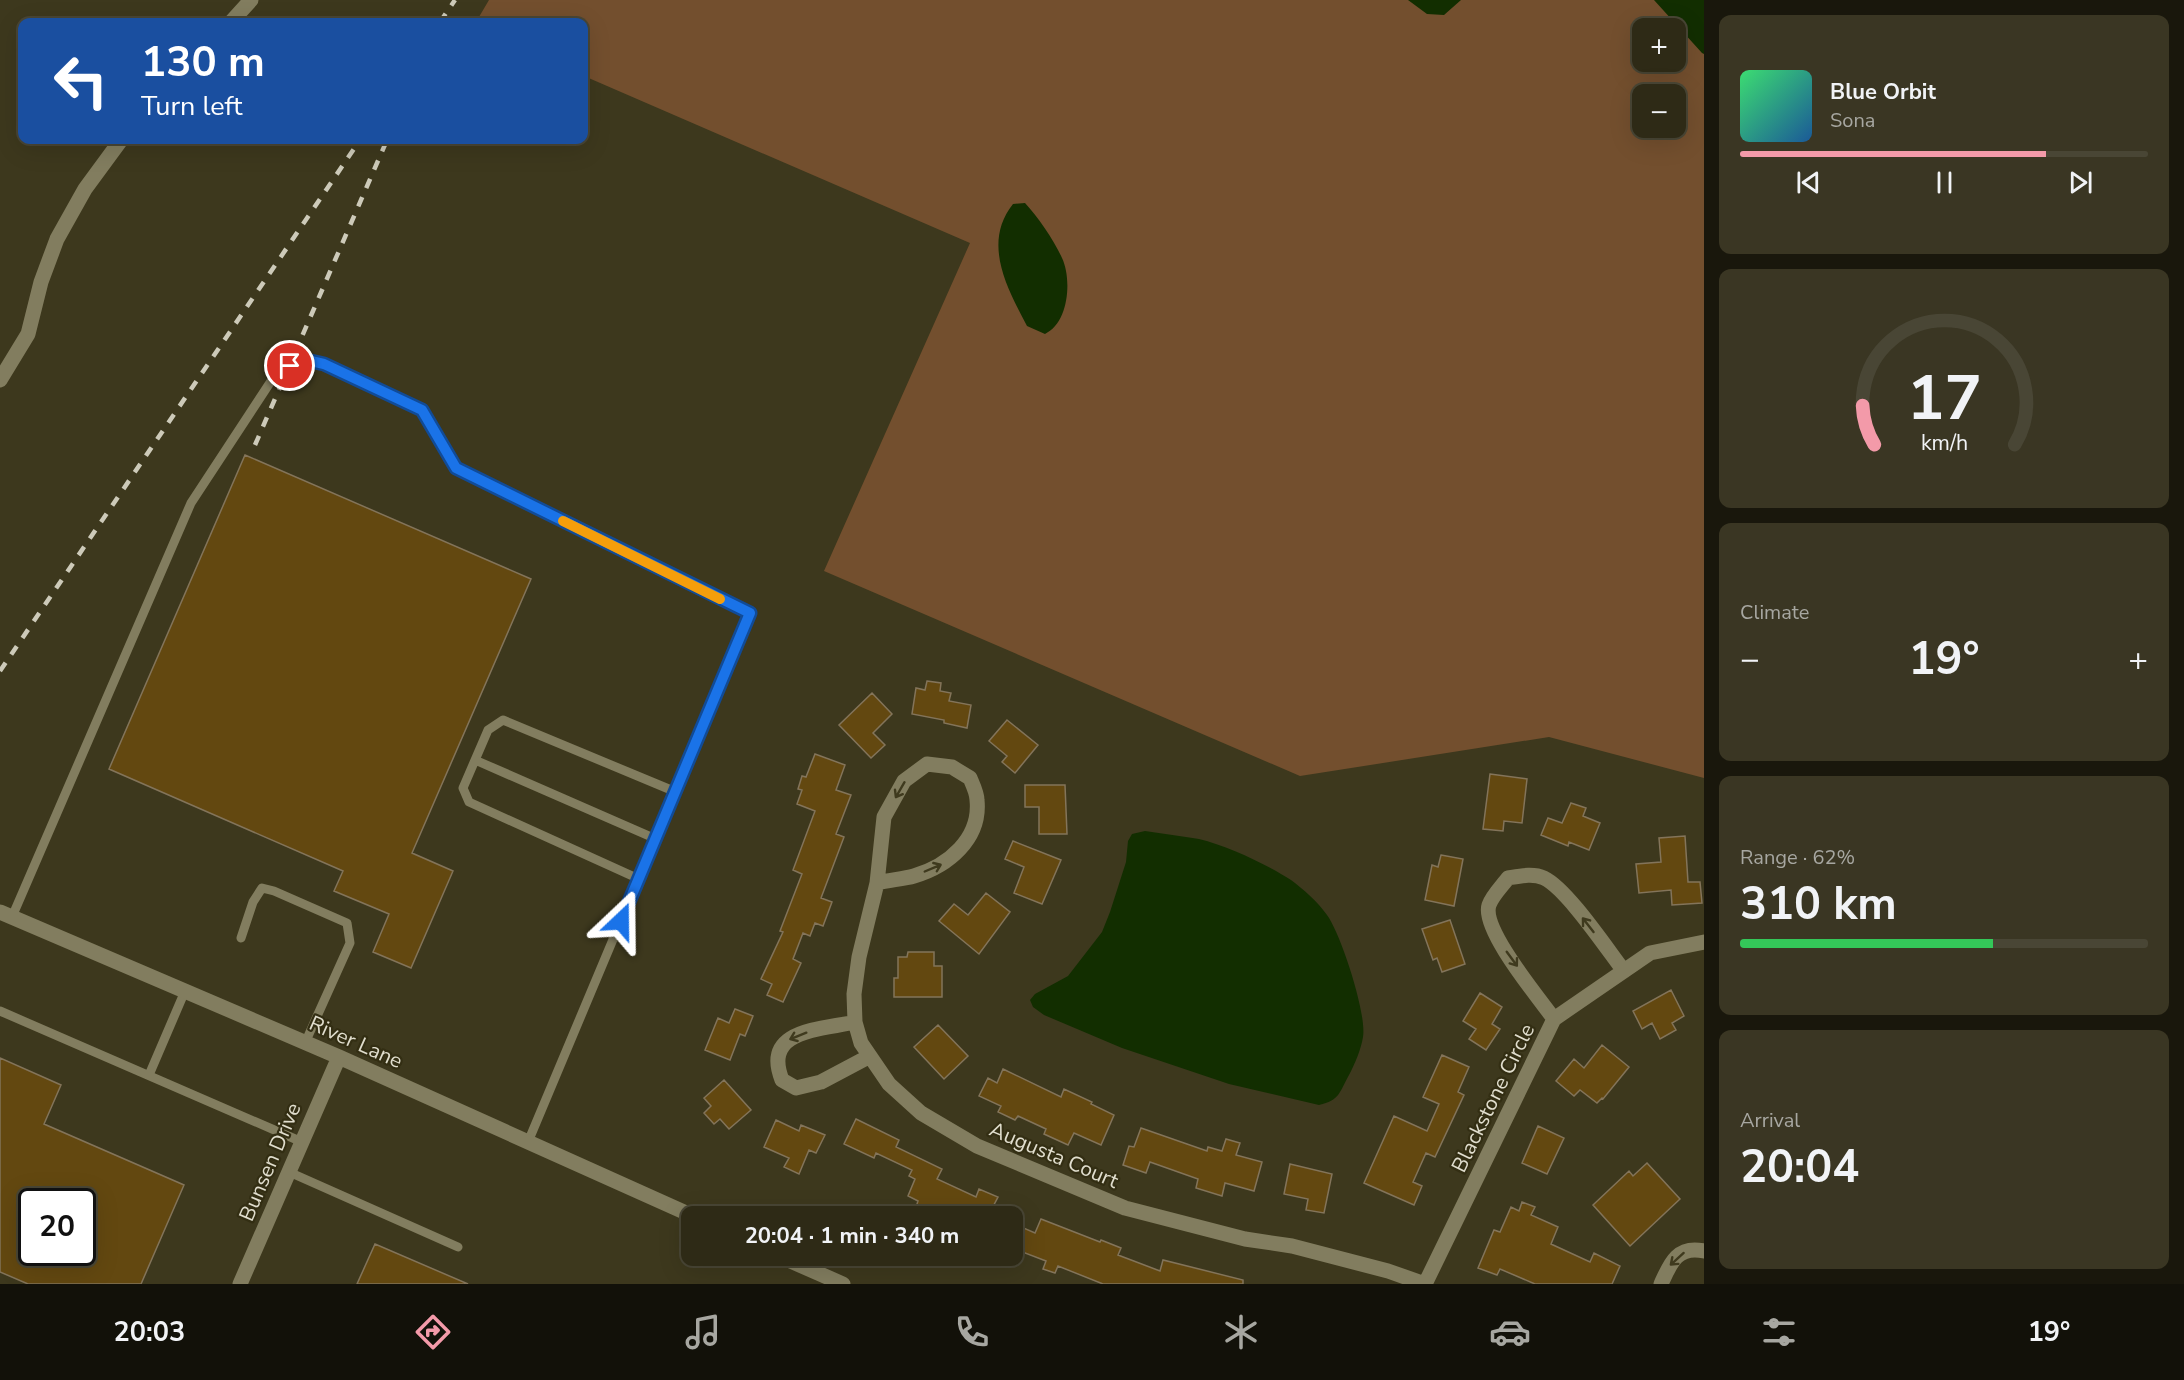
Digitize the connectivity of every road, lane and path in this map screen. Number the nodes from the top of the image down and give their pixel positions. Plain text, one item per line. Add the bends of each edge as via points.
1 (250, 0) edge
2 (234, 18) edge
3 (118, 144) edge
4 (0, 380) edge
5 (475, 760) junction
6 (676, 792) junction
7 (656, 839) junction
8 (639, 879) junction
9 (878, 883) junction
10 (6, 915) edge
11 (241, 938) dead end
12 (1704, 942) edge
13 (1624, 971) junction
14 (184, 991) junction
15 (0, 1011) edge
16 (1554, 1019) junction
17 (855, 1022) junction
18 (305, 1043) junction
19 (870, 1056) junction
20 (339, 1057) junction
21 (149, 1075) junction
22 (302, 1142) junction
23 (528, 1142) junction
24 (289, 1172) junction
25 (681, 1211) edge
26 (458, 1247) dead end
27 (1704, 1251) edge
28 (802, 1266) edge
29 (240, 1284) edge
30 (843, 1284) edge
31 (1425, 1284) edge
32 (1661, 1284) edge

1 - 2 street
3 - 4 street via 85,189 57,239 28,334
5 - 6 lane via 489,730 503,720
5 - 7 lane
5 - 8 lane via 463,788 470,802
6 - 7 lane
6 - 10 lane via 750,613 456,468 422,410 324,364 302,359 277,372 190,503
7 - 8 lane
8 - 23 lane
9 -> 9 street, Augusta Court via 913,877 945,863 963,847 977,821 977,799 970,778 952,767 927,764 904,781 884,817
9 - 17 street, Augusta Court via 859,957
10 - 14 street, River Lane
11 - 18 lane via 262,888 347,923 350,943
12 - 13 street, Blackstone Circle via 1650,953
13 - 16 street, Blackstone Circle
13 -> 16 street via 1564,894 1544,878 1527,874 1508,878 1489,905 1489,918 1496,938
14 - 18 street, River Lane
14 - 21 lane
15 - 21 lane
16 - 31 street, Blackstone Circle
17 - 19 street, Augusta Court
17 -> 19 street via 794,1035 780,1047 777,1066 782,1080 796,1088 821,1082
18 - 20 street, River Lane
19 - 31 street, Augusta Court via 889,1084 921,1113 977,1146 1125,1208 1245,1239 1292,1246
20 - 22 street, Bunsen Drive
20 - 23 street, River Lane
21 - 22 lane
22 - 24 street, Bunsen Drive
23 - 25 street, River Lane
24 - 26 lane
24 - 29 street, Bunsen Drive
27 -> 32 street via 1695,1249 1680,1254
28 - 30 street

